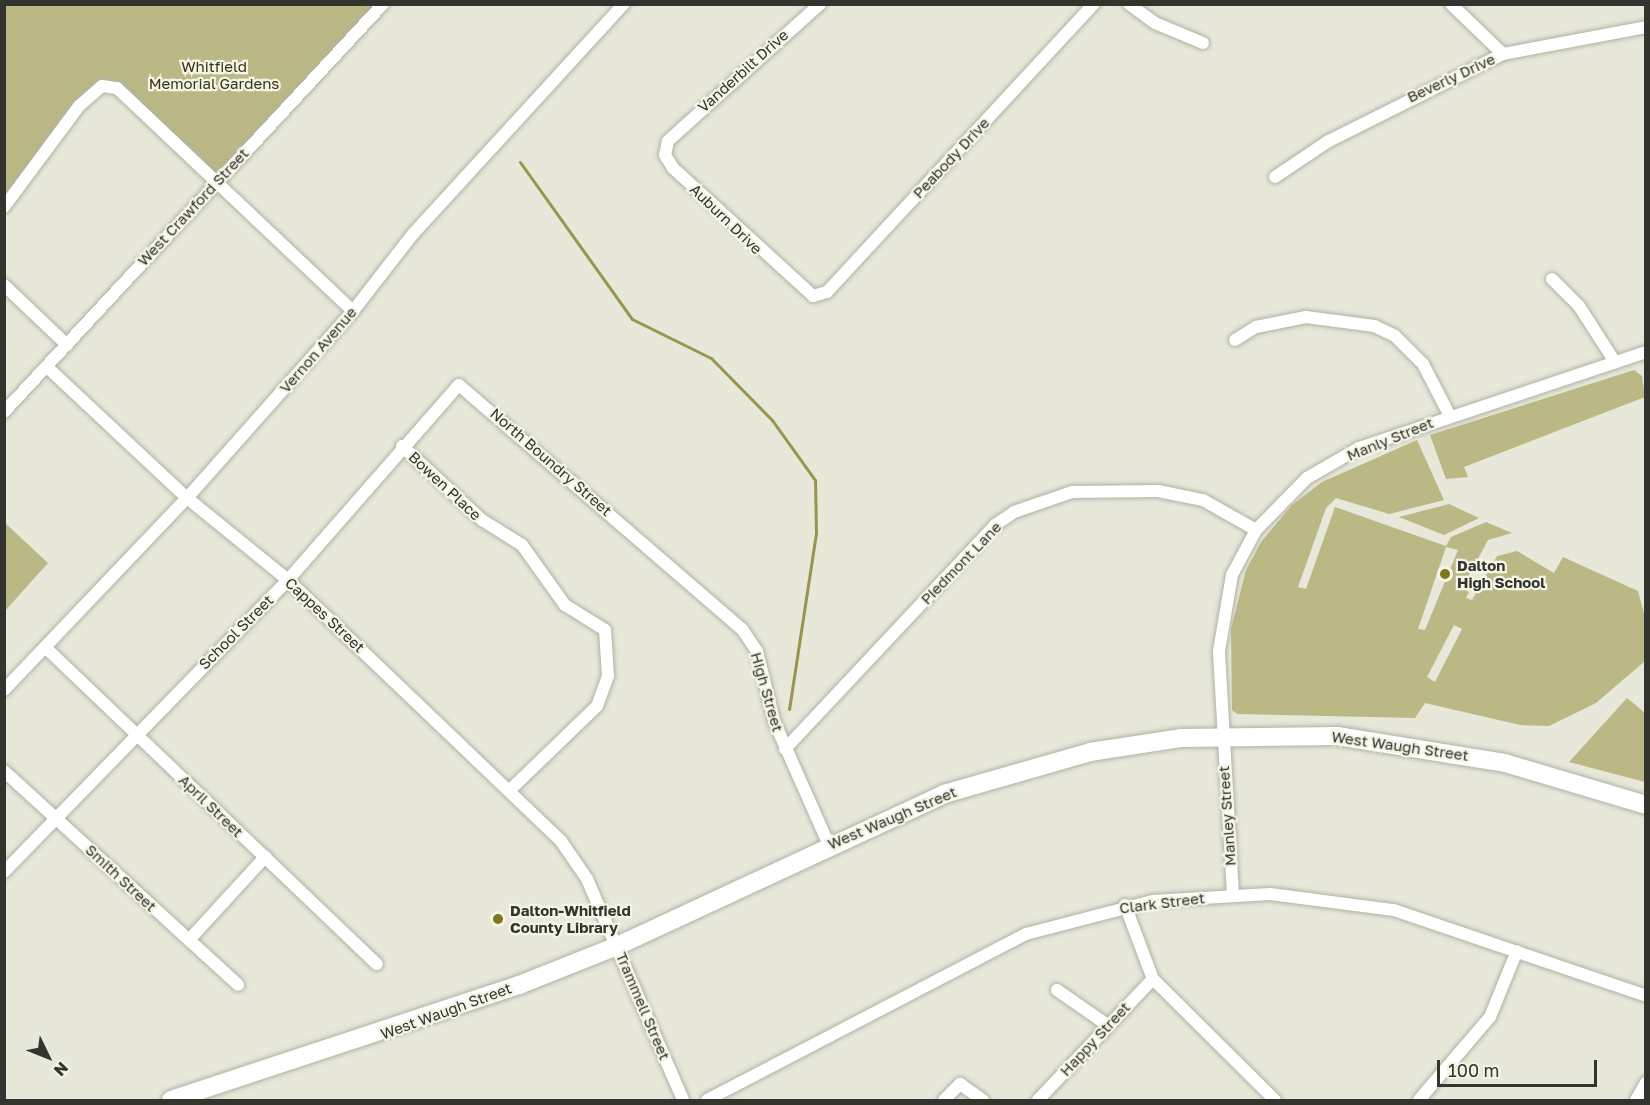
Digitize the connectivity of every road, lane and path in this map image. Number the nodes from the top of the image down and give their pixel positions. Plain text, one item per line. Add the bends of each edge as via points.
1 (383, 4) edge
2 (624, 4) edge
3 (820, 4) edge
4 (1094, 4) edge
5 (1130, 4) edge
6 (1451, 4) edge
7 (1646, 27) edge
8 (1203, 43) dead end
9 (1503, 54) junction
10 (669, 141) joint
11 (1275, 177) dead end
12 (215, 182) junction
13 (4, 207) edge
14 (1552, 279) dead end
15 (4, 285) edge
16 (801, 290) joint
17 (353, 311) junction
18 (1235, 340) dead end
19 (67, 345) junction
20 (1646, 352) edge
21 (1615, 362) junction
22 (47, 367) junction
23 (459, 385) joint
24 (4, 412) edge
25 (1450, 416) junction
26 (402, 446) junction
27 (187, 498) junction
28 (1256, 530) junction
29 (642, 540) joint
30 (288, 580) junction
31 (45, 647) junction
32 (4, 690) edge
33 (135, 733) junction
34 (1222, 736) junction
35 (785, 749) junction
36 (4, 771) edge
37 (510, 790) junction
38 (1646, 805) edge
39 (56, 817) junction
40 (829, 845) junction
41 (266, 857) junction
42 (4, 872) edge
43 (587, 879) joint
44 (1233, 895) junction
45 (1125, 905) junction
46 (189, 940) junction
47 (617, 946) junction
48 (1517, 951) junction
49 (377, 964) dead end
50 (1153, 979) junction
51 (238, 985) dead end
52 (1057, 990) dead end
53 (1646, 996) edge
54 (1106, 1024) junction
55 (1646, 1083) edge
56 (171, 1101) edge
57 (683, 1101) edge
58 (707, 1101) edge
59 (944, 1101) edge
60 (983, 1101) edge
61 (1038, 1101) edge
62 (1275, 1101) edge
63 (1419, 1101) edge
64 (1636, 1101) edge

1 - 12 street, West Crawford Street
2 - 17 street, Vernon Avenue via 412,234
3 - 10 street, Vanderbilt Drive
4 - 16 street, Peabody Drive via 827,292 813,296
5 - 8 street via 1155,23
6 - 9 street
7 - 9 street, Beverly Drive
9 - 11 street, Beverly Drive via 1327,142
10 - 16 street, Auburn Drive via 665,155 673,168
12 - 13 street via 117,88 102,86 47,145
12 - 17 street
12 - 19 street, West Crawford Street
14 - 21 street via 1579,306
15 - 19 street
17 - 27 street, Vernon Avenue
18 - 25 street via 1257,327 1306,317 1374,326 1395,336 1424,364
19 - 22 street, West Crawford Street
20 - 21 street, Manly Street
21 - 25 street, Manly Street
22 - 24 street, West Crawford Street
22 - 27 street, Cappes Street
23 - 26 street, School Street
23 - 29 street, North Boundry Street
25 - 28 street, Manly Street via 1331,463 1289,493
26 - 30 street, School Street
26 - 37 street, Bowen Place via 482,520 522,545 565,604 605,630 608,676 597,706
27 - 30 street, Cappes Street
27 - 31 street, Vernon Avenue
28 - 34 street, Manly Street via 1232,575 1221,623
28 - 35 street, Piedmont Lane via 1203,500 1158,491 1072,492 1014,512 995,525
29 - 35 street, High Street via 750,638
30 - 33 street, School Street
30 - 37 street, Cappes Street
31 - 32 street, Vernon Avenue
31 - 33 street, April Street
33 - 39 street, School Street
33 - 41 street, April Street
34 - 38 street, West Waugh Street via 1337,736 1425,746 1505,763
34 - 40 street, West Waugh Street via 1134,744 1015,770 944,794
34 - 44 street, Manley Street
35 - 40 street, High Street
36 - 39 street, Smith Street
37 - 43 street, Cappes Street via 561,841
39 - 42 street, School Street
39 - 46 street, Smith Street
40 - 47 street, West Waugh Street
41 - 46 street
41 - 49 street, April Street
43 - 47 street, Trammell Street
44 - 45 street, Clark Street
44 - 48 street, Clark Street via 1312,898 1394,910
45 - 50 street
45 - 58 street, Clark Street via 991,950
46 - 51 street, Smith Street
47 - 56 street, West Waugh Street via 409,1025
47 - 57 street, Trammell Street
48 - 53 street, Clark Street
48 - 63 street via 1475,1039
50 - 54 street, Happy Street
50 - 62 street
52 - 54 street
54 - 61 street, Happy Street
55 - 64 street
59 - 60 street via 960,1084

